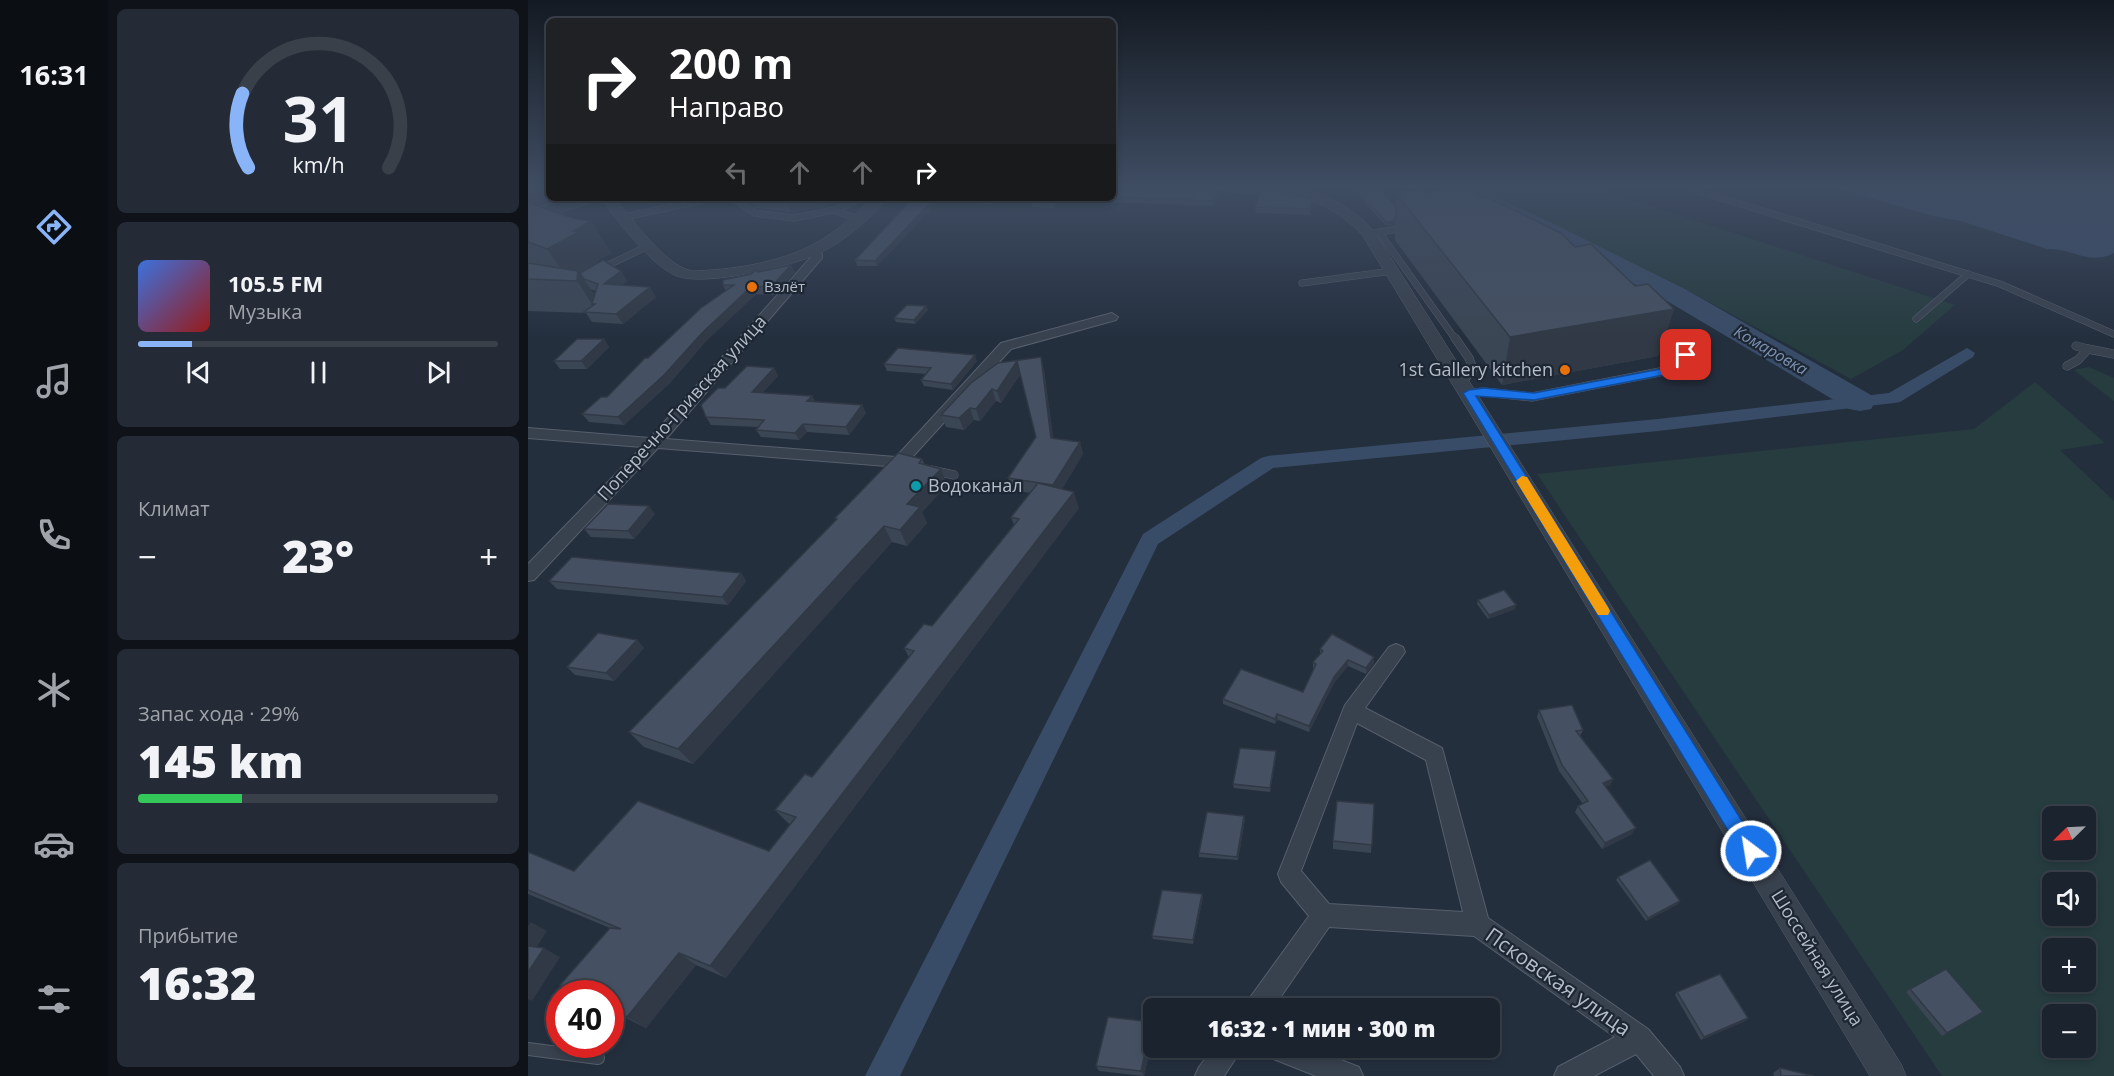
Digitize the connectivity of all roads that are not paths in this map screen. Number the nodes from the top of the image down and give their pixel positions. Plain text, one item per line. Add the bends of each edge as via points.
1 (644, 238) edge
2 (829, 238) edge
3 (1374, 238) edge
4 (1376, 238) edge
5 (1852, 238) edge
6 (650, 245) junction
7 (812, 250) junction
8 (596, 272) edge
9 (1393, 272) junction
10 (1968, 274) junction
11 (1302, 283) dead end
12 (1112, 316) dead end
13 (1917, 319) dead end
14 (1651, 324) edge
15 (2114, 334) edge
16 (2076, 346) dead end
17 (2088, 349) junction
18 (2114, 354) edge
19 (2067, 366) dead end
20 (1466, 388) junction
21 (528, 433) edge
22 (654, 443) junction
23 (905, 463) junction
24 (921, 467) edge
25 (954, 476) dead end
26 (883, 479) edge
27 (528, 575) edge
28 (1396, 651) dead end
29 (1352, 711) junction
30 (1323, 915) junction
31 (1478, 925) junction
32 (1265, 998) edge
33 (1639, 1038) junction
34 (528, 1049) edge
35 (546, 1051) edge
36 (1222, 1058) edge
37 (1303, 1058) edge
38 (1208, 1076) edge
39 (1350, 1076) edge
40 (1567, 1076) edge
41 (1671, 1076) edge
42 (1889, 1076) edge

1 - 6 street
2 - 7 street
3 - 9 street, Шоссейная улица
4 - 20 lane via 1473,364
5 - 10 lane
6 - 7 street via 667,264 683,274 751,268
6 - 8 lane
7 - 22 street, Поперечно-Гривская улица via 818,256
9 - 11 lane
9 - 20 street, Шоссейная улица
10 - 13 lane
10 - 15 lane
12 - 23 street via 1006,346
14 - 20 lane via 1686,355 1680,368 1534,397
16 - 17 lane
17 - 18 lane
17 - 19 lane
20 - 42 street, Шоссейная улица
21 - 22 street
22 - 23 street
22 - 27 street, Поперечно-Гривская улица
23 - 26 street
24 - 25 lane
28 - 29 street
29 - 30 street via 1289,874
29 - 31 street, Псковская улица via 1435,754
30 - 31 street, Псковская улица
30 - 32 street
31 - 33 street, Псковская улица
33 - 40 street
33 - 41 street, Псковская улица
34 - 35 lane
36 - 38 street
37 - 39 street

